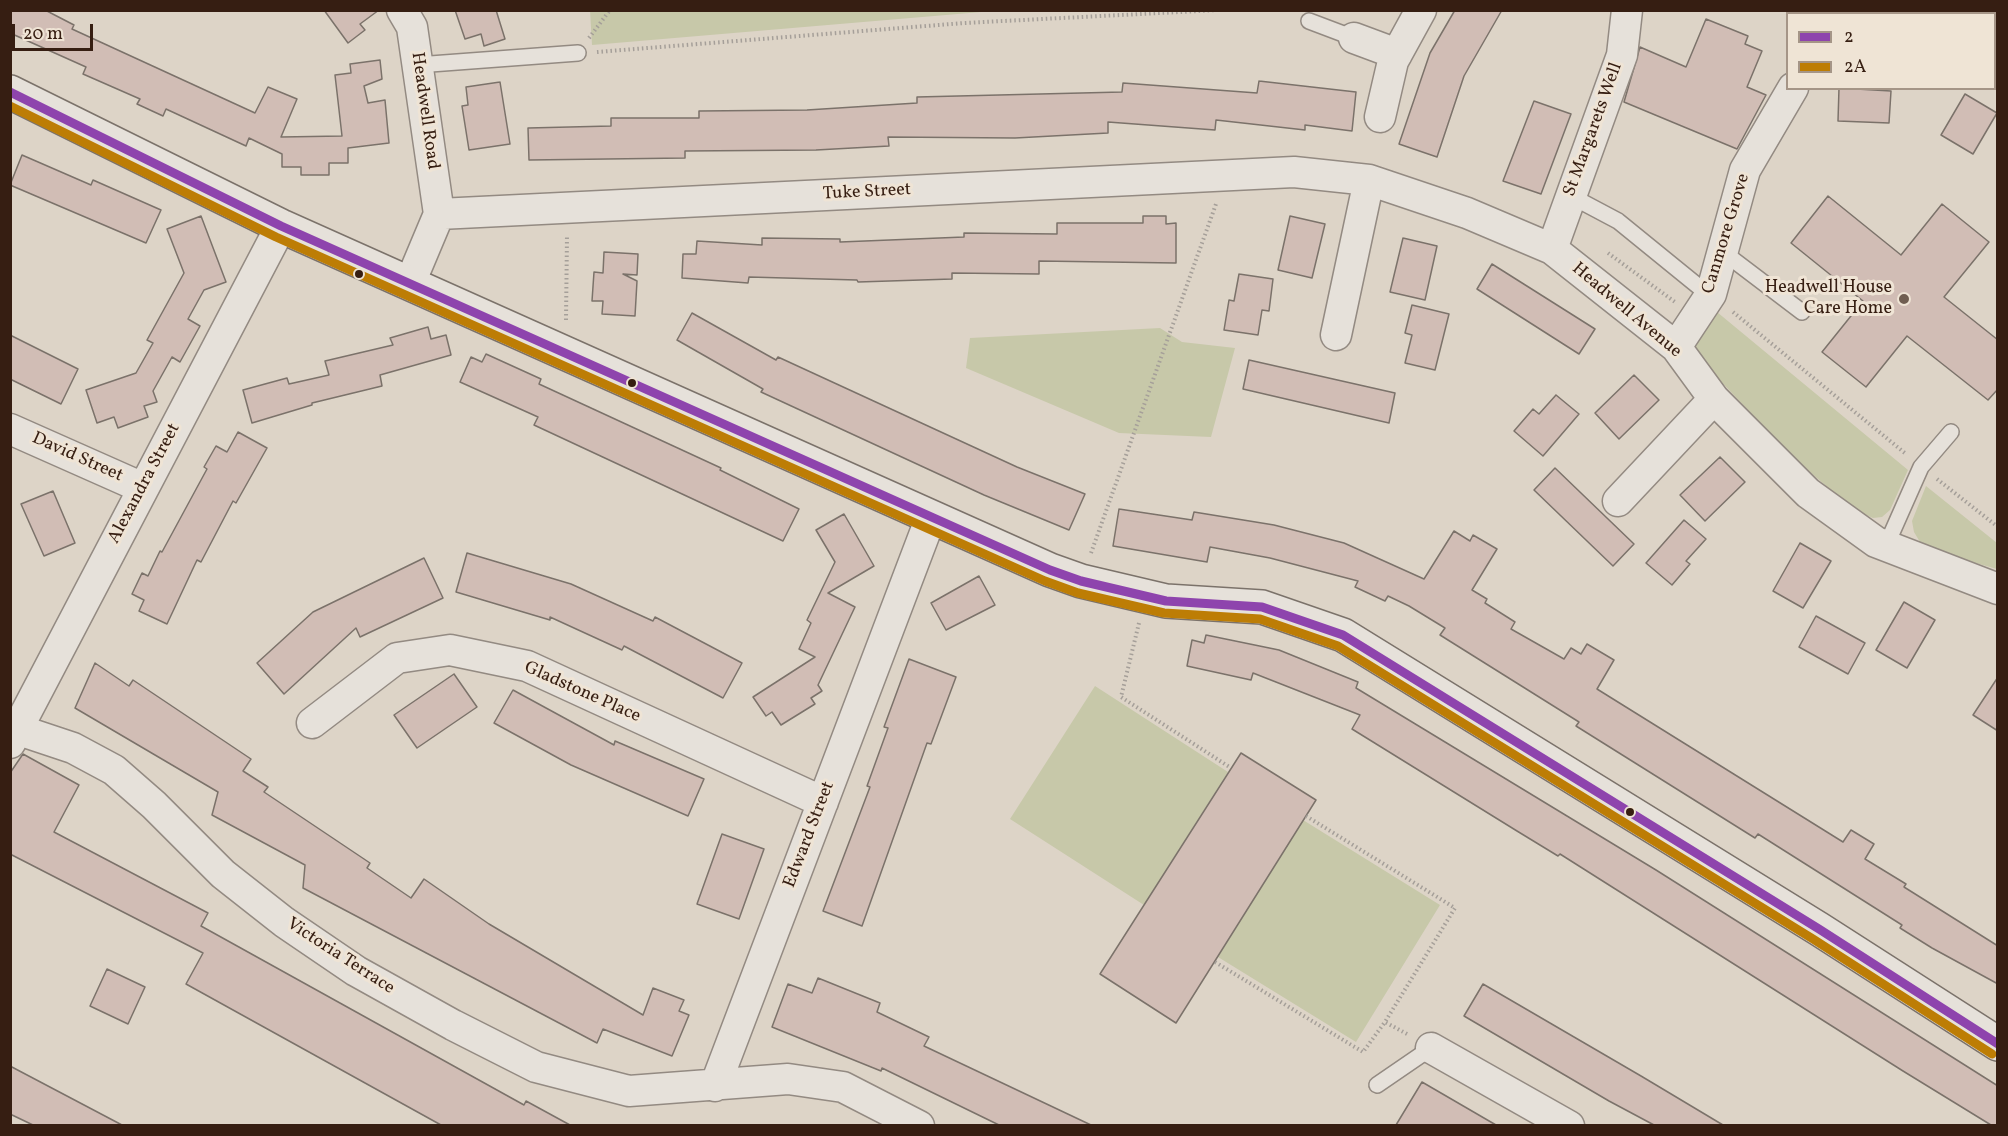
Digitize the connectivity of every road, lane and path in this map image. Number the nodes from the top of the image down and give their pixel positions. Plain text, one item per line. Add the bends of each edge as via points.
1 (402, 10) edge
2 (610, 10) edge
3 (1219, 10) edge
4 (1420, 10) edge
5 (1627, 10) edge
6 (1309, 21) dead end
7 (1354, 38) joint
8 (578, 52) junction
9 (1397, 54) junction
10 (417, 65) junction
11 (1792, 90) edge
12 (10, 92) edge
13 (1380, 117) dead end
14 (1226, 175) junction
15 (1369, 180) junction
16 (1569, 195) junction
17 (567, 207) junction
18 (439, 214) junction
19 (281, 226) junction
20 (1552, 249) junction
21 (1606, 252) dead end
22 (1723, 252) junction
23 (410, 283) junction
24 (1710, 295) junction
25 (1802, 312) dead end
26 (1336, 335) dead end
27 (1676, 347) junction
28 (566, 353) junction
29 (1714, 399) junction
30 (10, 429) edge
31 (1951, 432) dead end
32 (1922, 467) junction
33 (143, 488) junction
34 (1618, 501) dead end
35 (931, 517) junction
36 (1998, 527) edge
37 (1886, 546) junction
38 (1081, 581) junction
39 (1998, 589) edge
40 (1143, 596) junction
41 (312, 723) dead end
42 (13, 733) edge
43 (1231, 768) dead end
44 (823, 802) junction
45 (1306, 816) dead end
46 (1215, 962) dead end
47 (1385, 1022) junction
48 (1998, 1044) edge
49 (1431, 1048) junction
50 (1377, 1085) dead end
51 (715, 1086) junction
52 (919, 1125) edge
53 (1569, 1125) edge

1 - 10 street, Headwell Road via 412,27
2 - 8 path
3 - 8 path via 964,23
4 - 9 street
5 - 16 street, St Margarets Well via 1622,55
6 - 7 lane
7 - 9 street
8 - 10 lane
9 - 13 street
10 - 18 street, Headwell Road
11 - 22 street, Canmore Grove via 1745,170
12 - 19 street
14 - 15 street, Tuke Street via 1294,172
14 - 17 street, Tuke Street
14 - 38 path
15 - 20 street, Headwell Avenue via 1467,213
15 - 26 street
16 - 20 street, St Margarets Well
16 - 24 lane via 1618,221
17 - 18 street, Tuke Street
17 - 28 path
18 - 23 street
19 - 23 street
19 - 33 street, Alexandra Street
20 - 27 street, Headwell Avenue
21 - 24 path via 1679,305
22 - 24 street, Canmore Grove
22 - 25 lane
23 - 28 street
24 - 27 street, Canmore Grove
24 - 32 path
27 - 29 street, Headwell Avenue
28 - 35 street
29 - 34 street
29 - 37 street, Headwell Avenue via 1808,493
30 - 33 street, David Street
31 - 32 lane
32 - 36 path
32 - 37 lane
33 - 42 street, Alexandra Street
35 - 38 street
35 - 44 street, Edward Street
37 - 39 street, Headwell Avenue
38 - 40 street
40 - 43 path via 1121,697
40 - 48 street via 1262,607 1343,635
41 - 44 street, Gladstone Place via 397,658 450,650 526,666
42 - 51 street, Victoria Terrace via 73,748 114,770 223,874 284,922 356,971 536,1067 629,1091
44 - 51 street, Edward Street
45 - 47 path via 1455,908
46 - 47 path via 1363,1052
47 - 49 path
49 - 50 lane
49 - 53 street
51 - 52 street, Victoria Terrace via 788,1079 843,1087

